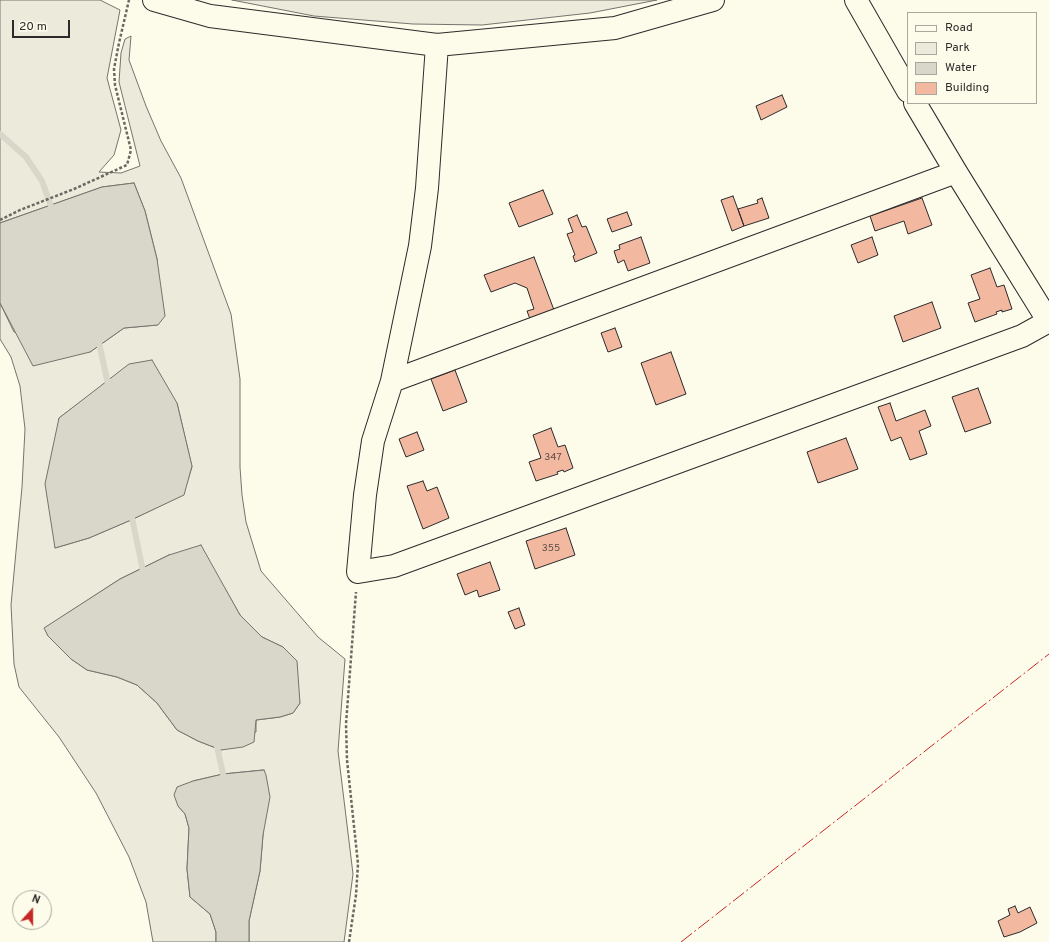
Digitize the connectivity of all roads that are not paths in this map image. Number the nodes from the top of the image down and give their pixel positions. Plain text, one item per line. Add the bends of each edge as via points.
1 (154, 0) edge
2 (713, 0) edge
3 (856, 0) edge
4 (437, 45) junction
5 (907, 89) edge
6 (916, 104) edge
7 (956, 172) junction
8 (1049, 322) edge
9 (392, 381) junction

1 - 4 street via 210,16
2 - 4 street via 615,28
3 - 5 street
4 - 9 street via 427,188 420,246
6 - 7 street
7 - 8 street
7 - 9 street
8 - 9 street via 1022,336 394,566 358,572 373,441

